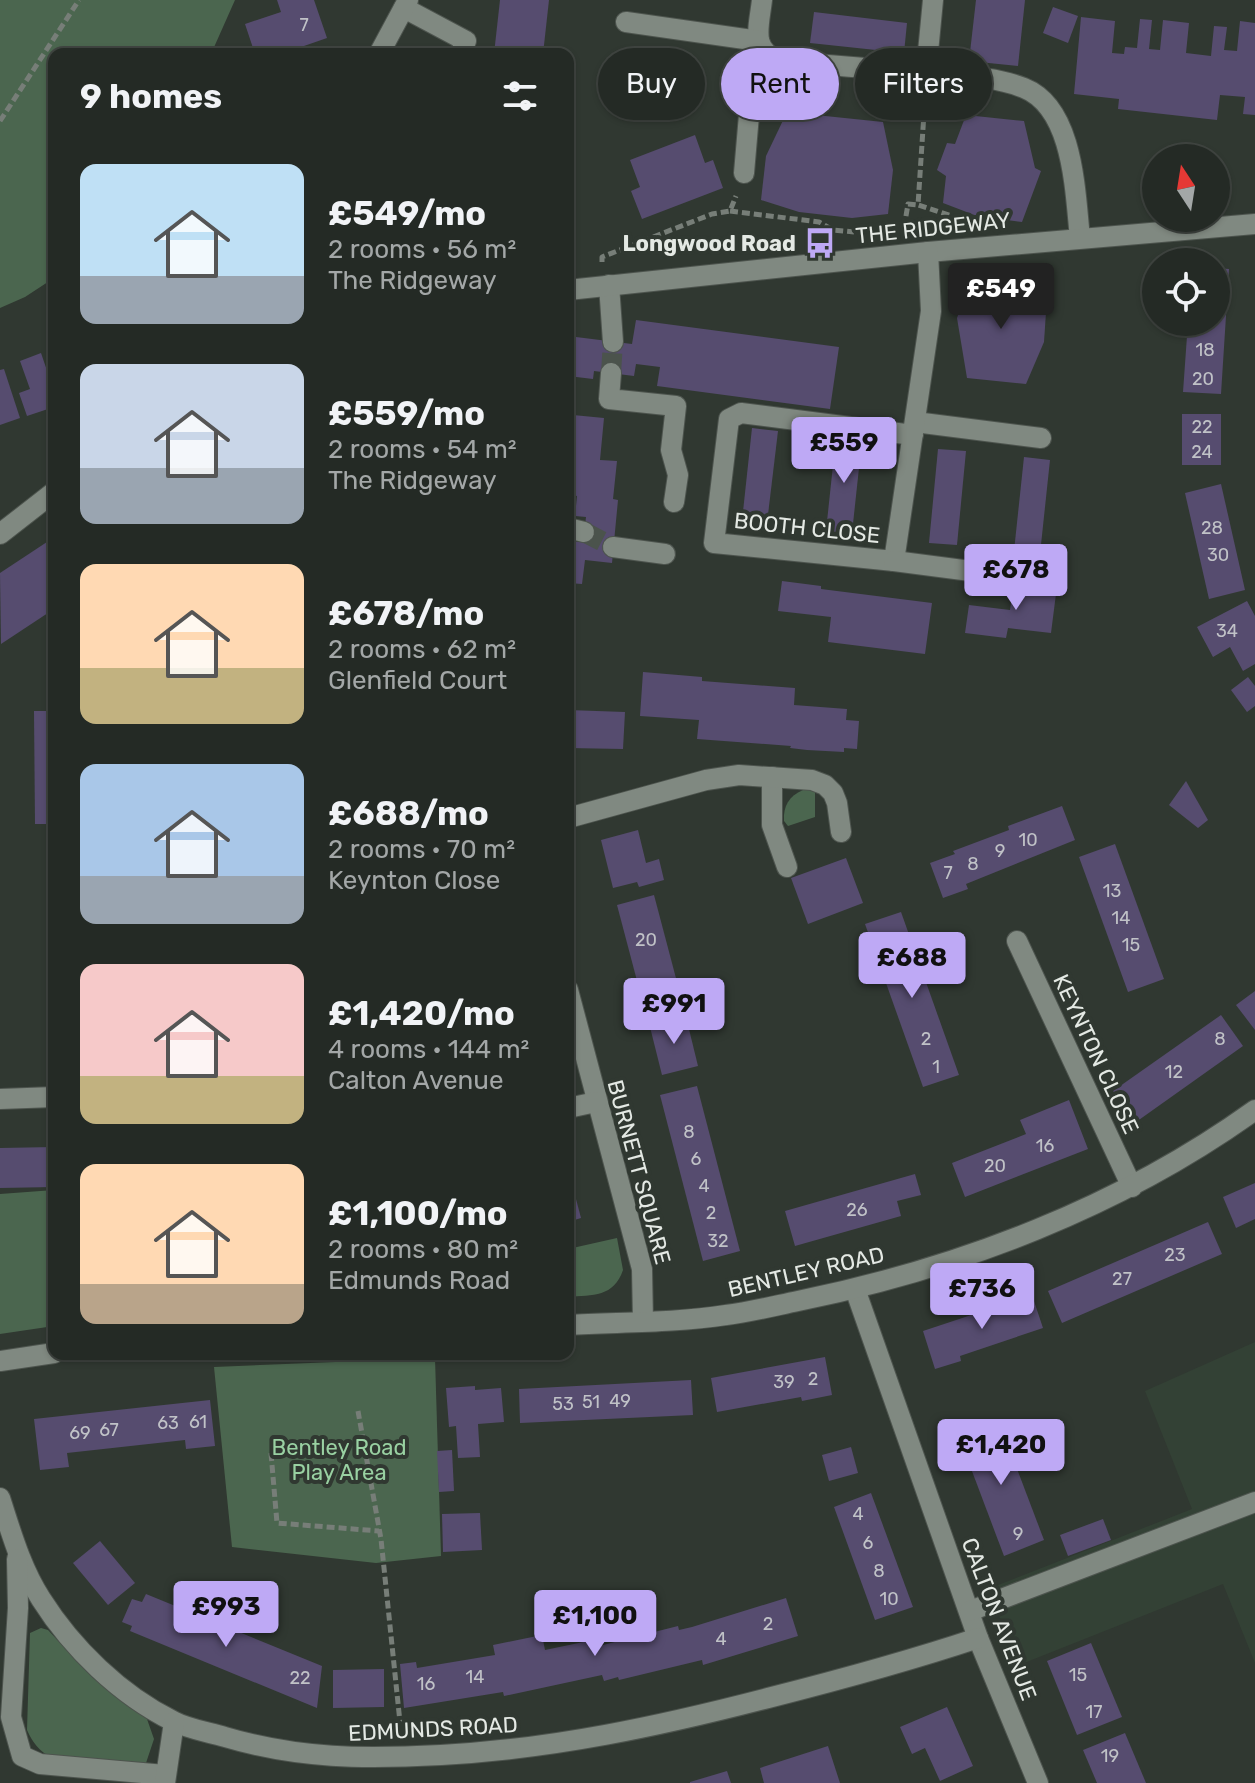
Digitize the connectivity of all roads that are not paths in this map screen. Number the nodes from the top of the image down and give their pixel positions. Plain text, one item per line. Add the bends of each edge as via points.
1 (762, 0) edge
2 (933, 0) edge
3 (406, 4) edge
4 (626, 22) dead end
5 (762, 47) junction
6 (382, 48) edge
7 (463, 48) edge
8 (928, 48) edge
9 (855, 67) edge
10 (992, 80) edge
11 (744, 173) road end
12 (1255, 224) edge
13 (1080, 238) junction
14 (928, 252) junction
15 (606, 286) junction
16 (574, 289) edge
17 (613, 342) tunnel mouth
18 (611, 373) tunnel mouth
19 (914, 428) junction
20 (1041, 438) dead end
21 (48, 497) edge
22 (674, 502) dead end
23 (0, 534) edge
24 (613, 547) tunnel mouth
25 (665, 554) dead end
26 (894, 561) junction
27 (986, 573) dead end
28 (772, 777) junction
29 (574, 816) edge
30 (841, 832) dead end
31 (787, 867) dead end
32 (1017, 941) dead end
33 (574, 1014) edge
34 (48, 1097) edge
35 (0, 1099) edge
36 (596, 1102) junction
37 (574, 1107) edge
38 (1255, 1110) edge
39 (1132, 1187) junction
40 (855, 1289) junction
41 (643, 1321) junction
42 (574, 1325) edge
43 (48, 1354) edge
44 (0, 1361) edge
45 (0, 1498) edge
46 (1255, 1502) edge
47 (17, 1553) junction
48 (970, 1611) junction
49 (978, 1638) junction
50 (174, 1722) junction
51 (165, 1779) edge
52 (1038, 1783) edge

1 - 5 street
2 - 8 street
3 - 6 street
3 - 7 street via 466,41
4 - 5 street
5 - 9 street via 779,61
5 - 11 street via 752,80
10 - 13 street via 1026,88 1053,112 1071,164
12 - 13 street, THE RIDGEWAY
13 - 14 street, THE RIDGEWAY
14 - 15 street, THE RIDGEWAY
14 - 19 street, BOOTH CLOSE via 931,311
15 - 16 street, THE RIDGEWAY
15 - 17 street
18 - 22 street via 609,399 676,406 671,450 678,475
19 - 20 street
19 - 26 street, BOOTH CLOSE
19 - 26 street, BOOTH CLOSE via 741,413 729,419 714,543
21 - 23 street
24 - 25 street
26 - 27 street, BOOTH CLOSE
28 - 29 street via 725,775
28 - 30 street via 825,785 833,793
28 - 31 street via 772,825
32 - 39 street, KEYNTON CLOSE
33 - 36 street, BURNETT SQUARE
34 - 35 street
36 - 37 street
36 - 41 street, BURNETT SQUARE via 642,1269
38 - 39 street, BENTLEY ROAD
39 - 40 street, BENTLEY ROAD via 950,1261
40 - 41 street, BENTLEY ROAD via 728,1315
40 - 48 street, CALTON AVENUE
41 - 42 street, BENTLEY ROAD
43 - 44 street
45 - 47 street, EDMUNDS ROAD
46 - 48 street
47 - 50 street, EDMUNDS ROAD via 40,1599 103,1673
47 - 51 street via 11,1717 22,1756 40,1764
48 - 49 street, CALTON AVENUE
49 - 50 street, EDMUNDS ROAD via 870,1673 674,1723 485,1753 340,1758 293,1754
49 - 52 street, CALTON AVENUE
50 - 51 street

